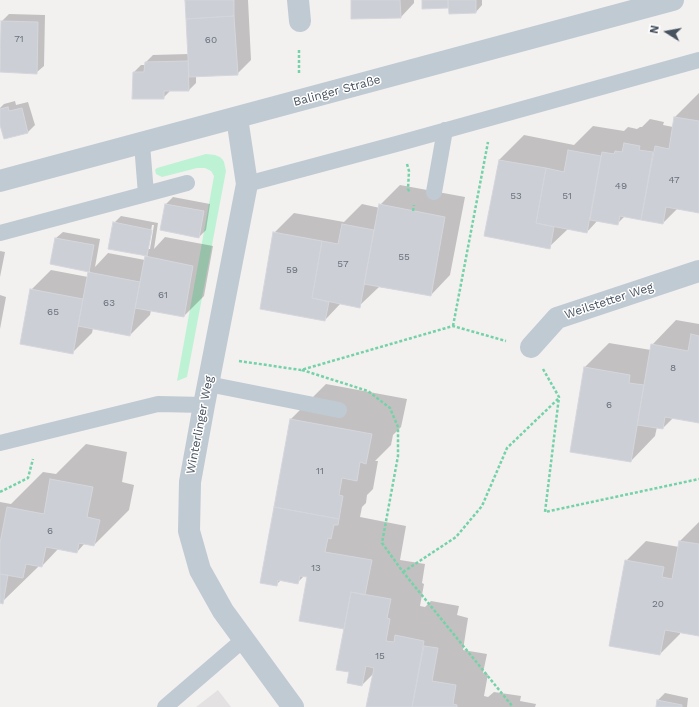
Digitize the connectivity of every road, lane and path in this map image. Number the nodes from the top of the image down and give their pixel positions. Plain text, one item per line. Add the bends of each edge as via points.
1 (673, 0) edge
2 (299, 11) edge
3 (699, 60) edge
4 (302, 101) junction
5 (493, 117) junction
6 (237, 118) junction
7 (445, 130) junction
8 (400, 143) junction
9 (142, 144) junction
10 (0, 181) edge
11 (187, 183) dead end
12 (247, 184) junction
13 (434, 192) dead end
14 (146, 194) junction
15 (411, 196) dead end
16 (414, 204) dead end
17 (413, 211) dead end
18 (0, 233) edge
19 (699, 271) edge
20 (453, 326) junction
21 (532, 348) junction
22 (213, 357) junction
23 (301, 370) junction
24 (208, 384) junction
25 (559, 397) junction
26 (204, 405) junction
27 (339, 410) dead end
28 (39, 433) junction
29 (0, 443) edge
30 (699, 479) edge
31 (0, 492) edge
32 (403, 572) junction
33 (243, 640) junction
34 (164, 707) edge
35 (293, 707) edge
36 (513, 707) edge

1 - 4 street, Balinger Straße
2 - 4 path
3 - 5 lane
4 - 6 street, Balinger Straße
5 - 7 lane
5 - 20 path
6 - 9 street, Balinger Straße
6 - 12 street, Winterlinger Weg
7 - 8 lane
7 - 13 lane
8 - 12 lane
8 - 15 path via 409,172 408,189
9 - 10 street, Balinger Straße
9 - 14 lane
11 - 14 lane
12 - 22 street, Winterlinger Weg
14 - 18 lane
16 - 17 path
19 - 21 street, Weilstetter Weg via 557,318
20 - 21 path
20 - 23 path
21 - 25 path
22 - 23 path
22 - 24 street, Winterlinger Weg
23 - 32 path via 368,391 390,408 398,428 398,456 382,543
24 - 26 street, Winterlinger Weg
24 - 27 lane
25 - 30 path via 544,512
25 - 32 path via 507,448 482,506 456,537
26 - 28 lane via 158,404
26 - 33 street, Winterlinger Weg via 190,482 189,531 200,570
28 - 29 lane
28 - 31 path via 28,478
32 - 36 path
33 - 34 lane
33 - 35 street, Winterlinger Weg

